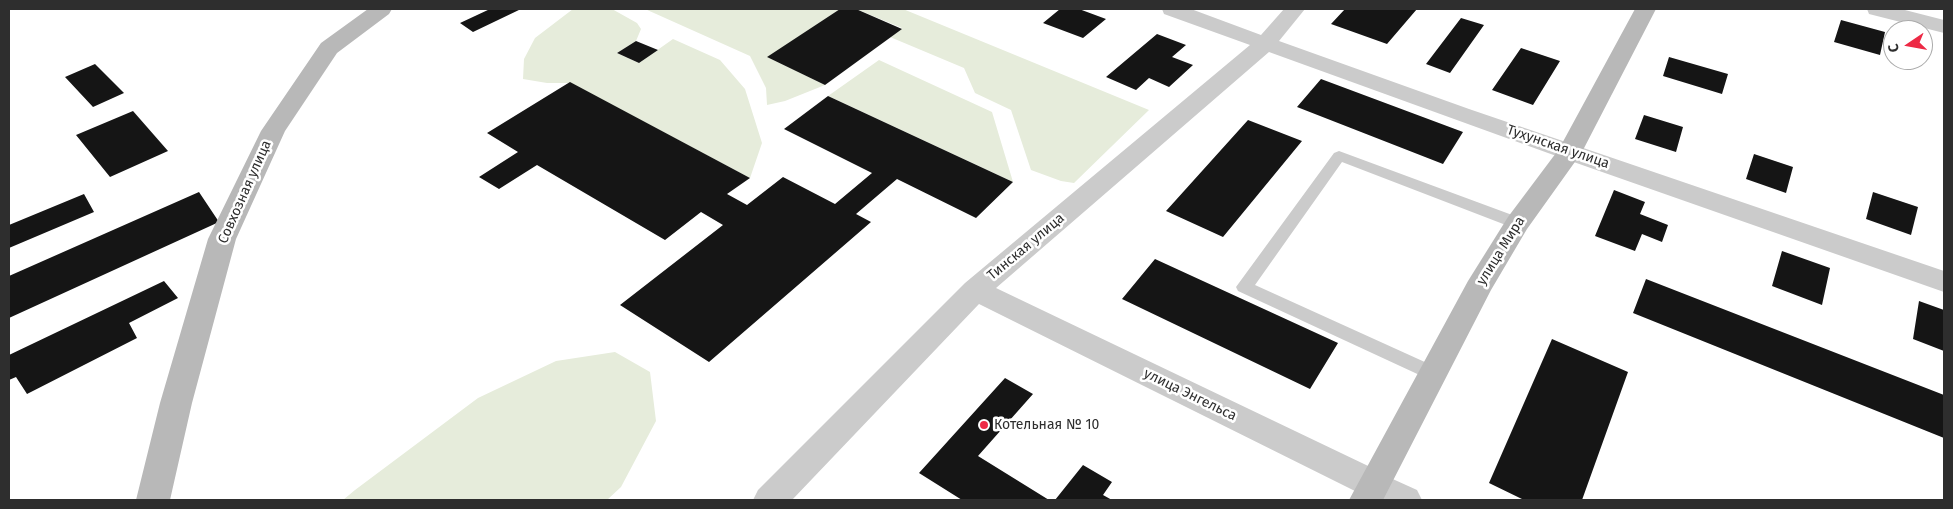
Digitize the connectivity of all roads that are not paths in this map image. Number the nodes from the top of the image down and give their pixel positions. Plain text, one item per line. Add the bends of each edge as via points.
1 (381, 9) edge
2 (1172, 9) edge
3 (1295, 9) edge
4 (1645, 9) edge
5 (1877, 9) edge
6 (1944, 27) edge
7 (1264, 44) junction
8 (1570, 152) junction
9 (1517, 223) junction
10 (1944, 282) edge
11 (974, 290) junction
12 (1432, 373) junction
13 (1370, 492) edge
14 (153, 500) edge
15 (770, 500) edge
16 (1405, 500) edge

1 - 14 main road, Совхозная улица via 329,48 273,131 222,239 176,403
2 - 7 street, Тухунская улица
3 - 7 street, Тинская улица
4 - 8 main road, улица Мира
5 - 6 street
7 - 8 street, Тухунская улица
7 - 11 street, Тинская улица
8 - 9 main road, улица Мира
8 - 10 street, Тухунская улица
9 - 12 main road, улица Мира
9 - 12 lane via 1339,156 1244,287
11 - 13 street, улица Энгельса
11 - 15 street, Тинская улица
12 - 13 main road, улица Мира
13 - 16 street, улица Энгельса

